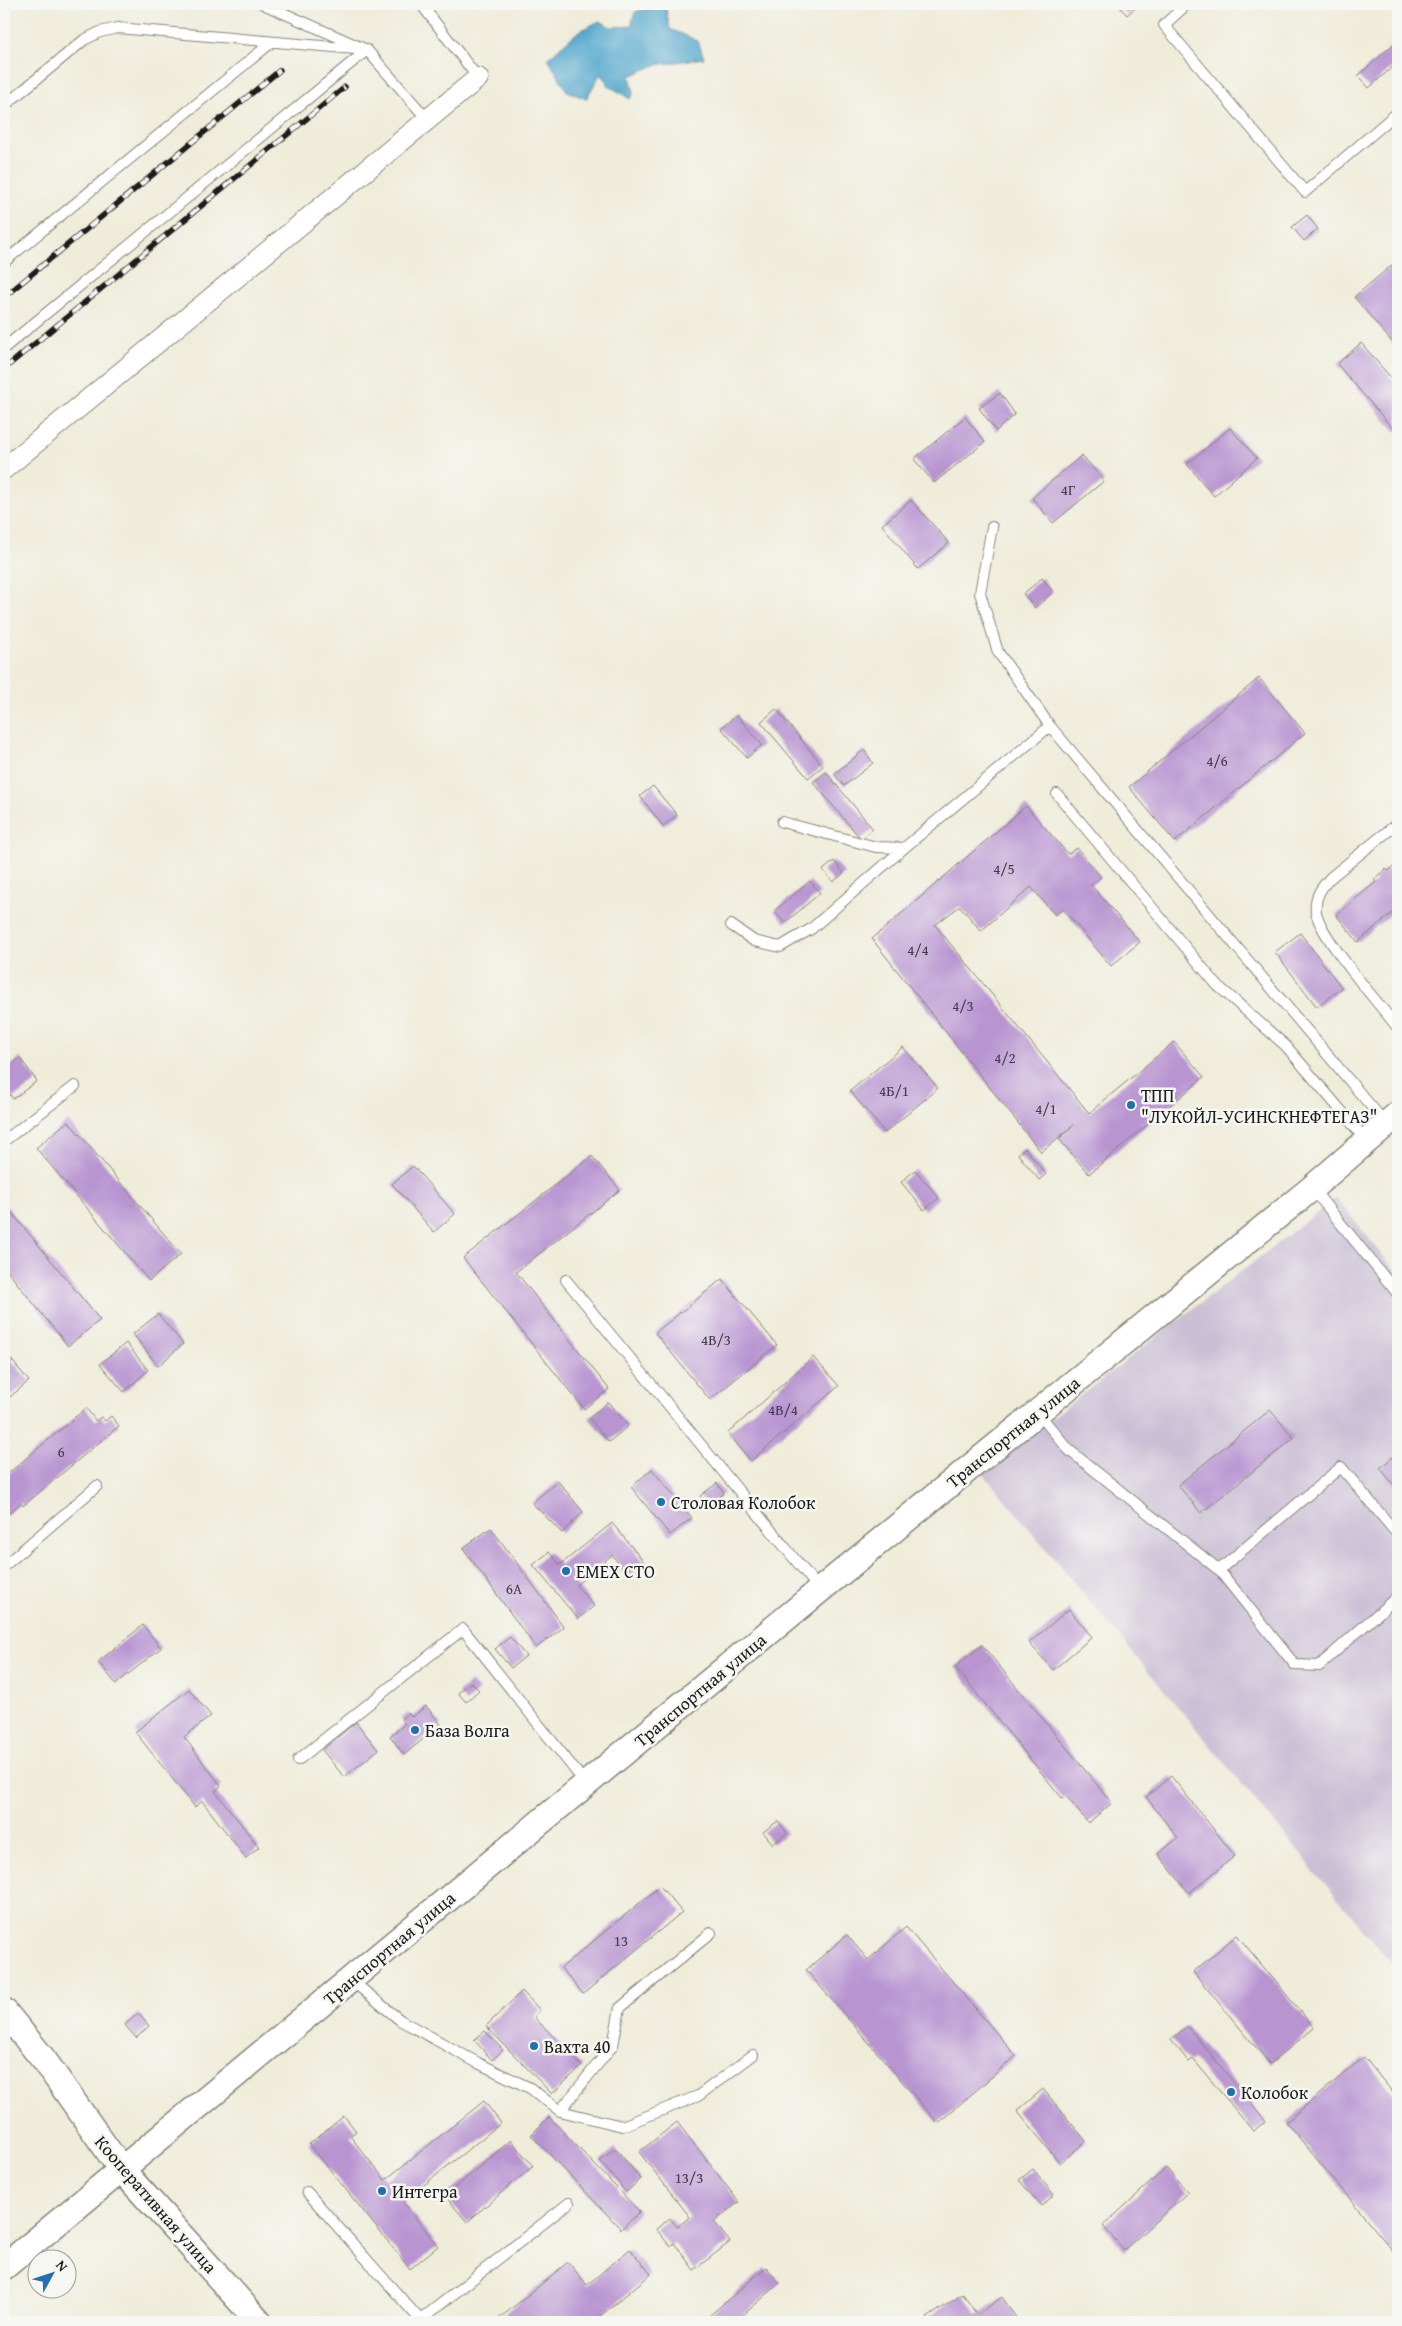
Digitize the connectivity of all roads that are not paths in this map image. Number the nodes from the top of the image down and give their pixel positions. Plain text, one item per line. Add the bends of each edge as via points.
1 (263, 4) edge
2 (421, 4) edge
3 (1187, 4) edge
4 (272, 42) junction
5 (367, 50) junction
6 (478, 78) joint
7 (4, 106) edge
8 (1398, 112) edge
9 (428, 120) junction
10 (4, 262) edge
11 (4, 348) edge
12 (4, 468) edge
13 (992, 527) dead end
14 (1050, 726) junction
15 (1057, 794) dead end
16 (782, 822) dead end
17 (1398, 823) edge
18 (904, 848) junction
19 (730, 925) dead end
20 (1398, 1028) edge
21 (75, 1086) dead end
22 (1392, 1119) edge
23 (1366, 1140) junction
24 (4, 1141) edge
25 (1312, 1188) junction
26 (566, 1280) dead end
27 (1398, 1294) edge
28 (1037, 1412) junction
29 (98, 1486) dead end
30 (1398, 1535) edge
31 (4, 1566) edge
32 (1219, 1570) junction
33 (820, 1590) junction
34 (1398, 1596) edge
35 (298, 1760) dead end
36 (587, 1785) junction
37 (711, 1933) dead end
38 (350, 1980) junction
39 (4, 2011) edge
40 (753, 2055) dead end
41 (560, 2111) junction
42 (121, 2169) junction
43 (307, 2192) dead end
44 (569, 2204) dead end
45 (4, 2267) edge
46 (259, 2322) edge
47 (420, 2322) edge

1 - 5 lane
2 - 6 lane
3 - 8 lane via 1164,25 1305,192
4 - 5 lane
4 - 7 lane via 118,28 100,32 84,40
4 - 10 lane
5 - 9 lane
5 - 11 lane
6 - 9 street
9 - 12 street
13 - 14 lane via 980,592 998,652
14 - 18 lane
14 - 22 lane
15 - 23 lane via 1218,985 1286,1046
16 - 18 lane via 876,847
17 - 20 lane via 1330,878 1320,888 1316,899 1319,921 1328,936
18 - 19 lane via 811,929 780,947 754,941
21 - 24 lane
22 - 23 street, Транспортная улица
23 - 25 street, Транспортная улица
25 - 27 lane
25 - 28 street, Транспортная улица
26 - 33 lane
28 - 32 lane via 1069,1450
28 - 33 street, Транспортная улица
29 - 31 lane
30 - 32 lane via 1341,1467
32 - 34 lane via 1295,1665 1319,1666
33 - 36 street, Транспортная улица
35 - 36 lane via 463,1629
36 - 38 street, Транспортная улица
37 - 41 lane via 620,2008 613,2044
38 - 41 lane via 400,2020 530,2088
38 - 42 street, Транспортная улица
39 - 42 street, Кооперативная улица via 44,2060
40 - 41 lane via 698,2096 622,2126
42 - 45 street, Транспортная улица
42 - 46 street, Кооперативная улица
43 - 47 lane
44 - 47 lane

